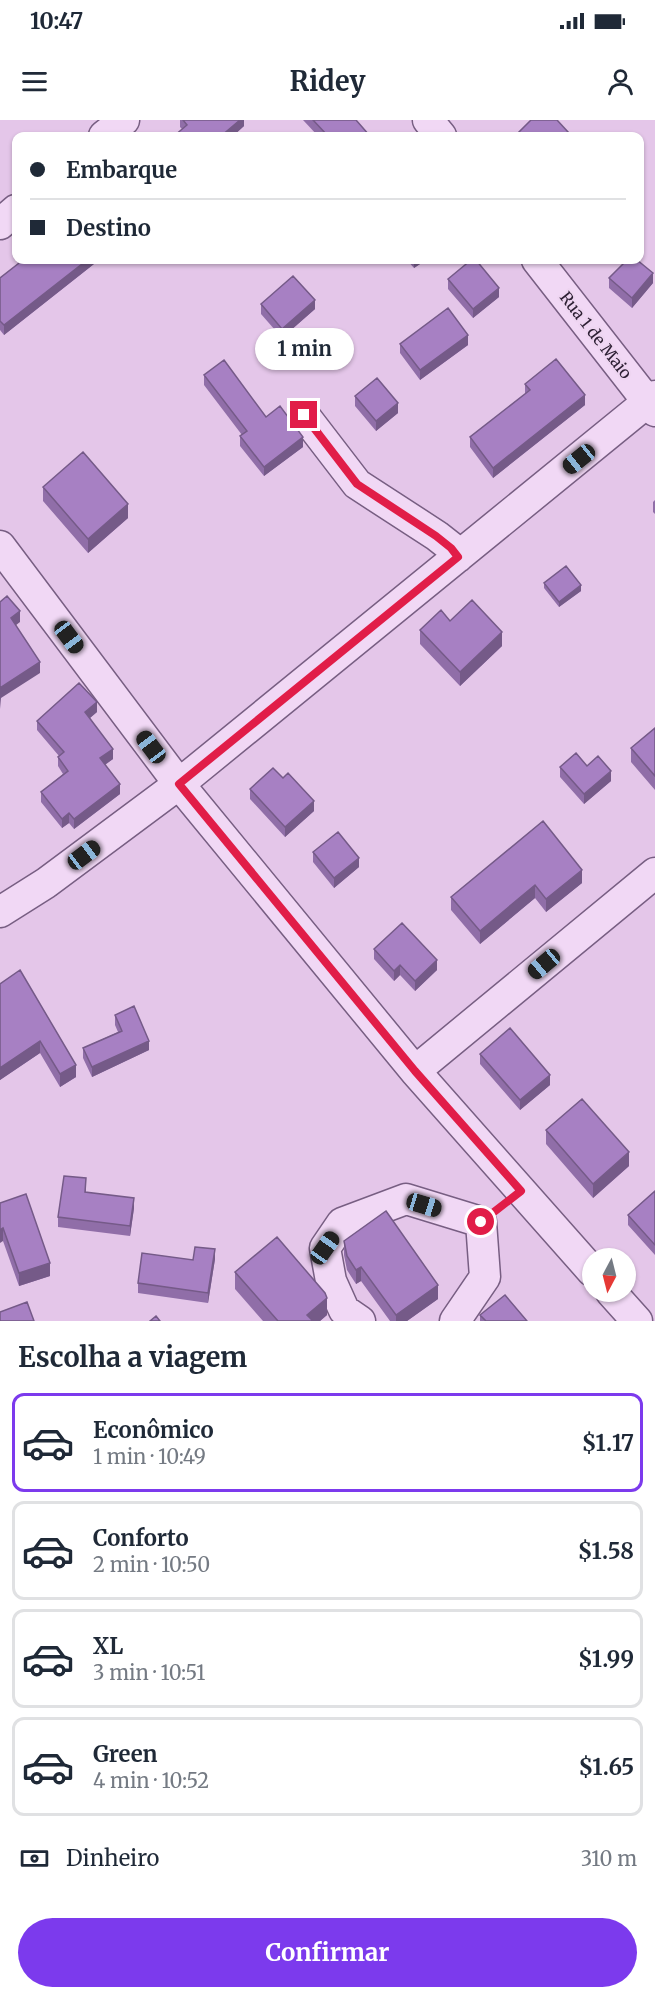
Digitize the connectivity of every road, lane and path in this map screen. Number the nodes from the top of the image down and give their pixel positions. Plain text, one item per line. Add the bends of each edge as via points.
1 (124, 120) edge
2 (428, 120) edge
3 (109, 132) edge
4 (438, 132) edge
5 (12, 214) edge
6 (0, 224) edge
7 (540, 264) edge
8 (653, 403) edge
9 (304, 415) dead end
10 (0, 546) edge
11 (458, 557) junction
12 (179, 784) junction
13 (655, 873) edge
14 (0, 912) edge
15 (415, 1071) junction
16 (521, 1191) junction
17 (481, 1222) junction
18 (582, 1260) edge
19 (620, 1302) edge
20 (360, 1321) edge
21 (455, 1321) edge
22 (637, 1321) edge

1 - 3 street
2 - 4 street
5 - 6 street
7 - 8 street, Rua 1 de Maio
8 - 11 street
9 - 11 street via 357,484 436,536
10 - 12 street
11 - 12 street
12 - 14 street via 46,883
12 - 15 street
13 - 15 street
15 - 16 street
16 - 17 street
16 - 18 street
17 - 20 street via 406,1199 342,1223 325,1248 331,1281 344,1310
17 - 21 street via 485,1277
19 - 22 street

